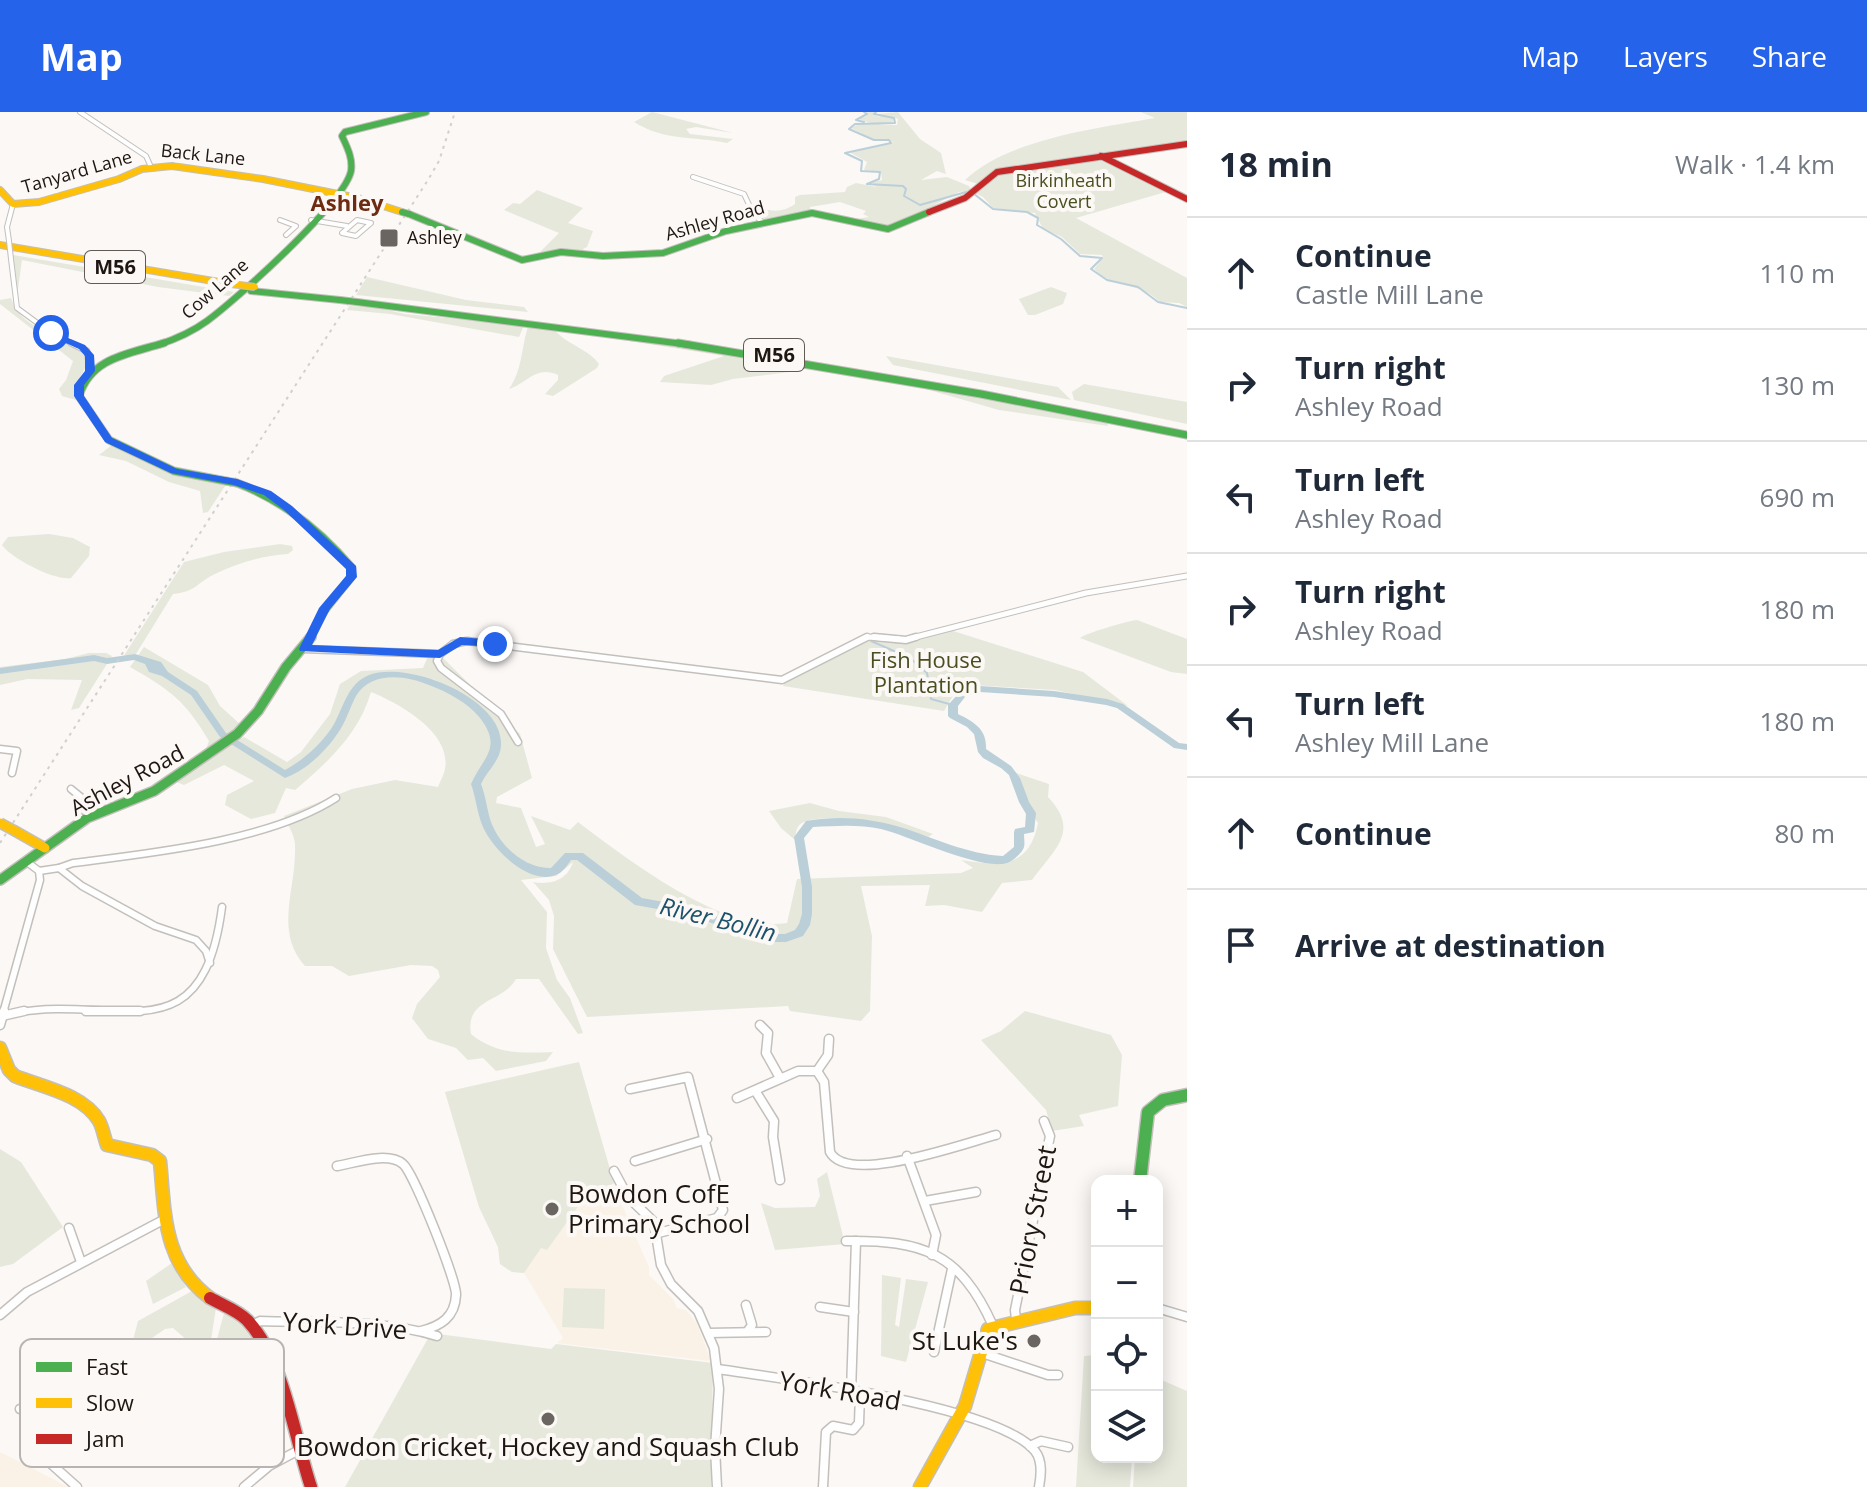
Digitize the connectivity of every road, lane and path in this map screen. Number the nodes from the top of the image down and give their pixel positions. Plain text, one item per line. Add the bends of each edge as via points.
1 (80, 112) edge
2 (426, 112) edge
3 (1187, 144) edge
4 (1101, 156) junction
5 (151, 167) junction
6 (693, 177) dead end
7 (0, 190) edge
8 (340, 195) junction
9 (1187, 199) edge
10 (367, 205) junction
11 (14, 206) junction
12 (385, 209) dead end
13 (280, 220) dead end
14 (311, 220) junction
15 (762, 222) junction
16 (347, 226) junction
17 (299, 229) junction
18 (286, 235) dead end
19 (3, 245) edge
20 (90, 371) junction
21 (1187, 432) edge
22 (1187, 576) edge
23 (304, 649) junction
24 (440, 654) junction
25 (518, 742) dead end
26 (0, 749) edge
27 (12, 773) dead end
28 (72, 792) dead end
29 (336, 798) dead end
30 (82, 822) junction
31 (0, 823) edge
32 (45, 848) junction
33 (27, 862) junction
34 (59, 868) junction
35 (39, 871) junction
36 (0, 880) edge
37 (222, 907) dead end
38 (210, 963) junction
39 (11, 982) junction
40 (0, 983) edge
41 (2, 1016) junction
42 (0, 1025) edge
43 (760, 1025) dead end
44 (829, 1039) dead end
45 (0, 1048) edge
46 (817, 1071) junction
47 (780, 1078) junction
48 (630, 1089) dead end
49 (756, 1092) junction
50 (1187, 1095) edge
51 (737, 1098) dead end
52 (1044, 1121) dead end
53 (996, 1135) dead end
54 (707, 1139) junction
55 (907, 1156) junction
56 (635, 1161) dead end
57 (337, 1166) dead end
58 (614, 1171) dead end
59 (1140, 1175) edge
60 (780, 1180) dead end
61 (976, 1192) dead end
62 (925, 1201) junction
63 (168, 1217) junction
64 (69, 1228) dead end
65 (658, 1233) junction
66 (932, 1255) junction
67 (81, 1262) junction
68 (952, 1269) junction
69 (746, 1305) dead end
70 (820, 1307) dead end
71 (1091, 1308) edge
72 (1163, 1310) edge
73 (854, 1312) junction
74 (0, 1315) edge
75 (1187, 1317) edge
76 (1016, 1320) junction
77 (253, 1325) junction
78 (993, 1326) junction
79 (421, 1331) junction
80 (747, 1332) junction
81 (766, 1332) dead end
82 (708, 1333) junction
83 (437, 1336) dead end
84 (260, 1339) edge
85 (934, 1352) dead end
86 (980, 1353) junction
87 (718, 1369) junction
88 (1058, 1375) dead end
89 (856, 1393) junction
90 (284, 1398) edge
91 (961, 1413) junction
92 (1030, 1446) junction
93 (1068, 1447) dead end
94 (297, 1451) junction
95 (284, 1458) edge
96 (55, 1467) edge
97 (268, 1467) edge
98 (77, 1487) edge
99 (244, 1487) edge
100 (311, 1487) edge
101 (717, 1487) edge
102 (823, 1487) edge
103 (920, 1487) edge
104 (1039, 1487) edge

1 - 5 street, Back Lane via 146,156
2 - 8 main road via 344,132 352,168
3 - 4 main road, Ashley Road
4 - 9 main road
4 - 15 main road, Ashley Road via 997,172 971,193 888,229 818,213
5 - 8 main road, Back Lane via 197,168
5 - 11 main road, Tanyard Lane via 66,196
6 - 15 street via 744,194
7 - 11 main road
8 - 10 main road, Ashley Road
8 - 14 main road, Cow Lane
10 - 12 street
10 - 15 main road, Ashley Road via 406,213 525,260 557,252 669,252
11 - 19 street
13 - 17 street
14 - 16 street
14 - 17 main road, Cow Lane
16 - 16 street via 357,220 371,223 355,236 342,233
17 - 18 street, Cow Lane
17 - 20 main road, Cow Lane via 287,250 202,325
19 - 20 street, bridge via 11,259 19,311 87,351
19 - 21 main road, M56, bridge via 118,273 749,351
20 - 23 main road, Ashley Road via 79,385 79,396 109,440 174,471 274,497 353,570
22 - 24 street via 1086,593 906,640 868,637 782,680 467,641
23 - 24 street
23 - 30 main road, Ashley Road via 258,711 220,748 154,791
24 - 25 street via 441,668 501,714
26 - 27 street via 17,751
28 - 30 street via 82,798
29 - 34 street via 237,837
30 - 32 main road, Ashley Road
31 - 32 main road, bridge
32 - 33 main road, Ashley Road
33 - 35 street
33 - 36 main road, Ashley Road
34 - 35 street
34 - 38 street via 155,926 196,940
35 - 39 street
37 - 38 street
38 - 41 street via 194,988 174,1002 147,1010 117,1014 48,1009
39 - 40 street
39 - 41 street
41 - 42 street
43 - 47 street via 768,1033 766,1053
44 - 46 street via 828,1055
45 - 63 main road via 15,1076 94,1115 107,1145 157,1157
46 - 47 street
46 - 55 street via 824,1082 835,1160 860,1165
47 - 49 street
48 - 54 street via 688,1077
49 - 51 street
49 - 60 street via 774,1121
50 - 59 main road via 1163,1100 1148,1112
52 - 76 street, Priory Street via 1050,1136
53 - 55 street
54 - 56 street
54 - 65 street via 723,1210 717,1218
55 - 62 street
57 - 79 street via 390,1158 403,1164 417,1185 457,1293 450,1317
58 - 65 street
61 - 62 street
62 - 66 street via 936,1235
63 - 67 street
63 - 77 main road via 176,1266 188,1284
64 - 67 street
65 - 82 street via 661,1265 671,1284 698,1311
66 - 68 street
66 - 73 street via 909,1244 851,1241
67 - 74 street via 27,1292
68 - 78 street via 971,1284
68 - 85 street
69 - 80 street via 752,1325
70 - 73 street
71 - 76 main road
72 - 75 street
73 - 89 street
76 - 78 main road
77 - 79 street, York Drive via 334,1323
77 - 84 main road
78 - 86 main road via 984,1334
79 - 83 street, York Drive
80 - 81 street
80 - 82 street
82 - 87 street
86 - 88 street
86 - 91 main road
87 - 89 street, York Road
87 - 101 street
89 - 91 street, York Road
89 - 102 street via 859,1423 853,1430 833,1426 826,1432
90 - 94 main road
91 - 92 street, York Road
91 - 103 main road
92 - 93 street via 1041,1441
92 - 104 street via 1039,1459
94 - 95 street
94 - 100 main road
96 - 98 street
97 - 99 street

